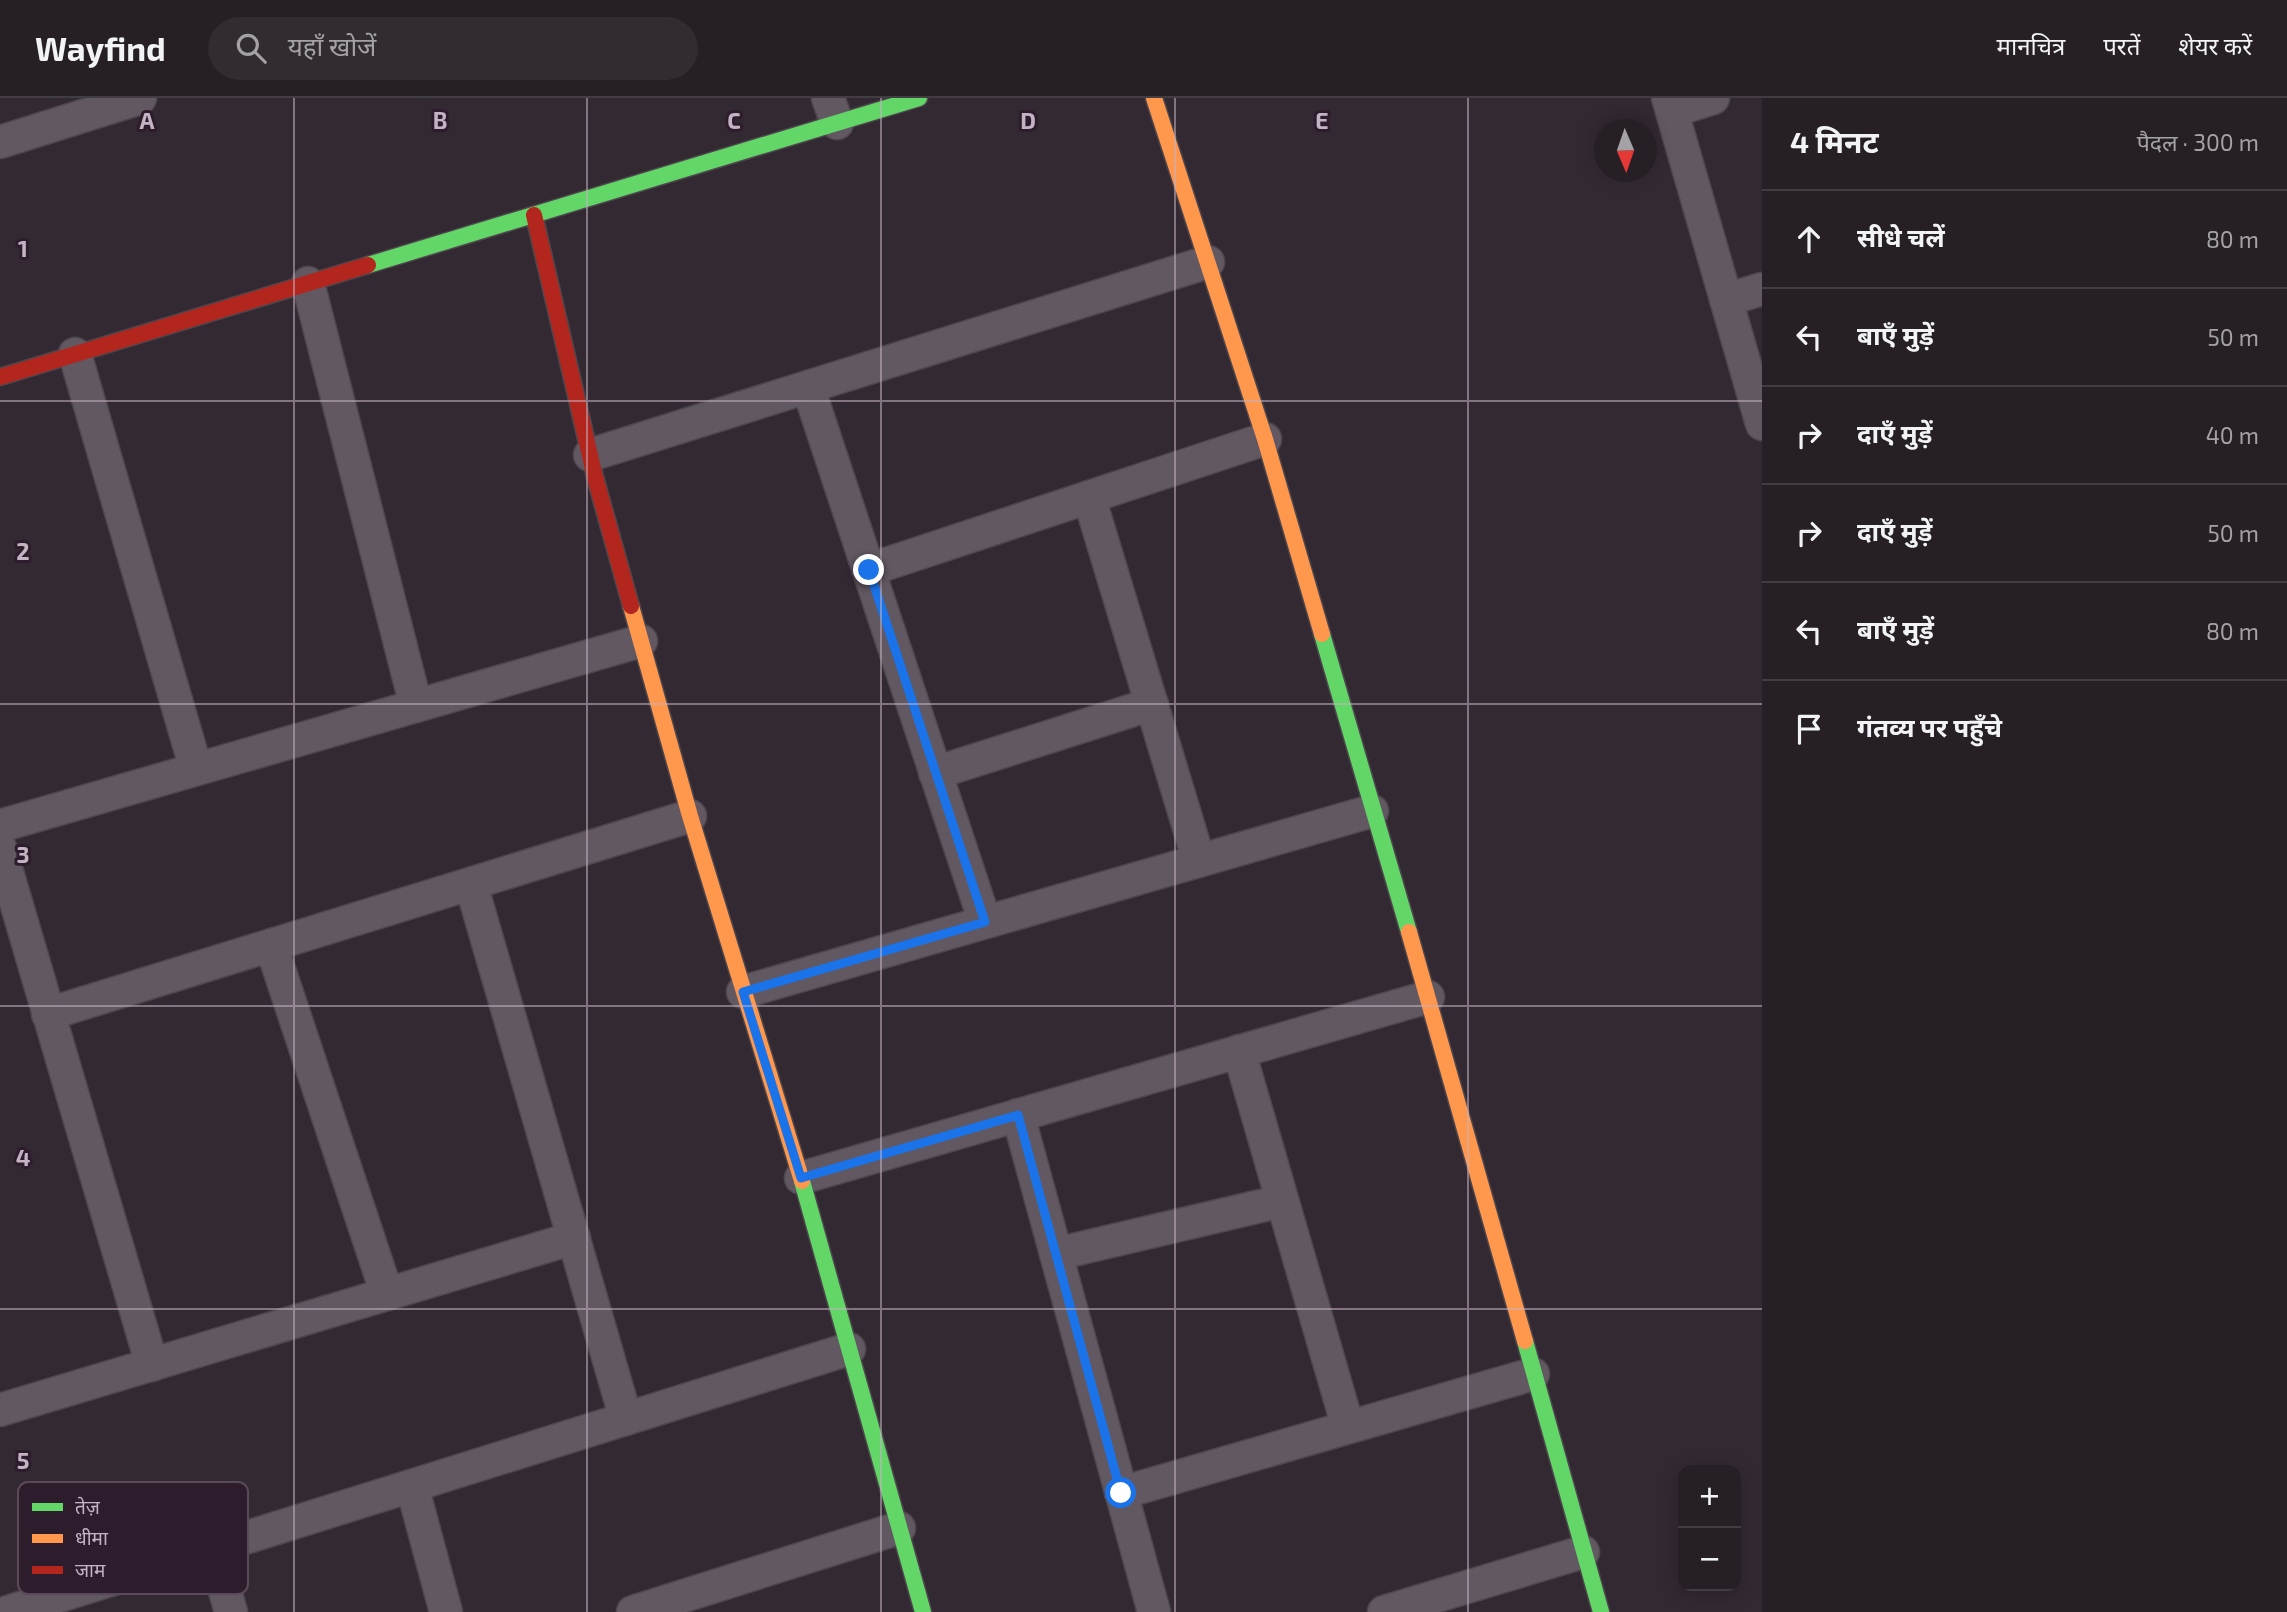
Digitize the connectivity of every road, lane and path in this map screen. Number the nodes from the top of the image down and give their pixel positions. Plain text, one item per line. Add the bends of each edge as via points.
1 (140, 98) edge
2 (919, 98) edge
3 (1154, 98) edge
4 (1713, 98) edge
5 (1670, 105) edge
6 (833, 111) edge
7 (0, 142) edge
8 (534, 215) junction
9 (1208, 262) junction
10 (308, 284) junction
11 (1762, 289) edge
12 (1726, 300) junction
13 (75, 354) junction
14 (0, 377) edge
15 (808, 387) junction
16 (1762, 424) edge
17 (1265, 439) junction
18 (590, 455) junction
19 (1089, 497) junction
20 (869, 570) junction
21 (641, 641) junction
22 (1152, 704) junction
23 (416, 706) junction
24 (196, 769) junction
25 (935, 773) junction
26 (1372, 811) junction
27 (690, 816) junction
28 (0, 826) edge
29 (0, 848) edge
30 (1199, 861) junction
31 (471, 884) junction
32 (985, 922) junction
33 (271, 945) junction
34 (743, 992) junction
35 (1428, 997) junction
36 (48, 1014) junction
37 (1239, 1051) junction
38 (1018, 1115) junction
39 (801, 1178) junction
40 (1282, 1201) junction
41 (574, 1238) junction
42 (1056, 1254) junction
43 (387, 1294) junction
44 (849, 1349) junction
45 (152, 1365) junction
46 (1533, 1374) junction
47 (0, 1410) edge
48 (626, 1419) junction
49 (1348, 1427) junction
50 (412, 1486) junction
51 (1121, 1493) junction
52 (899, 1528) junction
53 (248, 1537) edge
54 (1583, 1552) junction
55 (66, 1594) edge
56 (226, 1594) edge
57 (671, 1606) edge
58 (8, 1612) edge
59 (231, 1612) edge
60 (446, 1612) edge
61 (633, 1612) edge
62 (923, 1612) edge
63 (1154, 1612) edge
64 (1384, 1612) edge
65 (1601, 1612) edge

1 - 7 street
2 - 6 street
3 - 9 street
4 - 5 street
5 - 12 street
6 - 8 street
8 - 10 street
8 - 18 street
9 - 15 street
9 - 17 street
10 - 13 street
10 - 23 street
11 - 12 street
12 - 16 street
13 - 14 street
13 - 24 street
15 - 18 street
15 - 20 street
17 - 19 street
17 - 26 street
18 - 21 street
19 - 20 street
19 - 22 street
20 - 25 street
21 - 23 street
21 - 27 street
22 - 25 street
22 - 30 street
23 - 24 street
24 - 28 street
25 - 32 street
26 - 30 street
26 - 35 street
27 - 31 street
27 - 34 street
29 - 36 street
30 - 32 street
31 - 33 street
31 - 41 street
32 - 34 street
33 - 36 street
33 - 43 street
34 - 39 street
35 - 37 street
35 - 46 street
36 - 45 street
37 - 38 street
37 - 40 street
38 - 39 street
38 - 42 street
39 - 44 street
40 - 42 street
40 - 49 street
41 - 43 street
41 - 48 street
42 - 51 street
43 - 45 street
44 - 48 street
44 - 52 street
45 - 47 street
46 - 49 street
46 - 54 street
48 - 50 street
49 - 51 street
50 - 53 street
50 - 60 street
51 - 63 street
52 - 57 street
52 - 62 street
54 - 64 street
54 - 65 street
55 - 58 street
56 - 59 street
57 - 61 street

